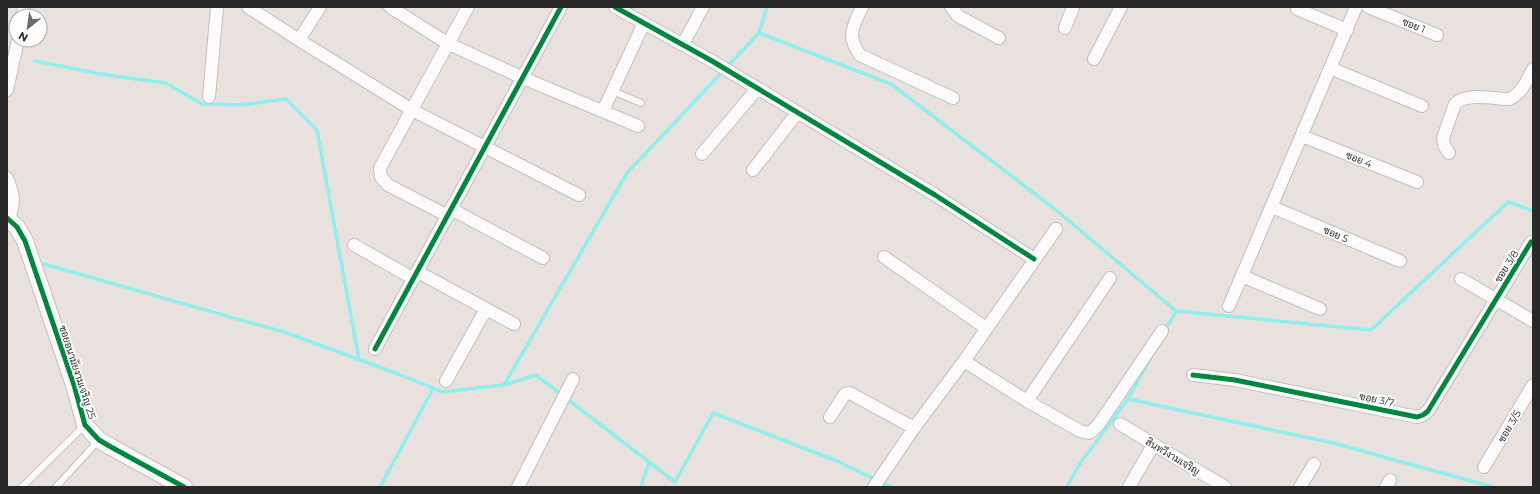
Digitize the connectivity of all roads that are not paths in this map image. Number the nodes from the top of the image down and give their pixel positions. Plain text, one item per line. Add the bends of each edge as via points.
1 (217, 7) edge
2 (248, 7) edge
3 (320, 7) edge
4 (390, 7) edge
5 (468, 7) edge
6 (561, 7) edge
7 (703, 7) edge
8 (862, 7) edge
9 (951, 7) edge
10 (1073, 7) edge
11 (1121, 7) edge
12 (1356, 7) edge
13 (1368, 7) edge
14 (619, 8) edge
15 (1297, 9) dead end
16 (644, 23) junction
17 (1064, 28) dead end
18 (1347, 30) junction
19 (1437, 35) dead end
20 (999, 38) dead end
21 (299, 40) junction
22 (448, 43) junction
23 (683, 44) junction
24 (16, 48) edge
25 (1094, 59) dead end
26 (1330, 68) junction
27 (1533, 70) edge
28 (523, 78) junction
29 (7, 87) edge
30 (757, 89) junction
31 (612, 91) junction
32 (209, 97) dead end
33 (953, 98) dead end
34 (640, 102) dead end
35 (1422, 106) dead end
36 (412, 110) junction
37 (603, 111) junction
38 (797, 113) junction
39 (638, 126) dead end
40 (1302, 136) junction
41 (486, 147) junction
42 (1449, 153) dead end
43 (702, 154) dead end
44 (752, 170) dead end
45 (7, 178) edge
46 (1417, 182) dead end
47 (579, 195) dead end
48 (1272, 207) junction
49 (450, 212) junction
50 (8, 219) edge
51 (1056, 229) dead end
52 (1531, 242) dead end
53 (354, 245) dead end
54 (543, 258) dead end
55 (884, 258) dead end
56 (1034, 259) junction
57 (1400, 261) dead end
58 (416, 275) junction
59 (1242, 276) junction
60 (1110, 278) dead end
61 (1461, 279) dead end
62 (1496, 299) junction
63 (1229, 306) dead end
64 (486, 309) junction
65 (1320, 309) dead end
66 (1533, 321) edge
67 (514, 324) dead end
68 (986, 328) junction
69 (1162, 331) dead end
70 (375, 349) dead end
71 (964, 361) junction
72 (1193, 375) dead end
73 (573, 379) dead end
74 (446, 381) dead end
75 (1533, 385) edge
76 (1027, 401) junction
77 (830, 417) dead end
78 (1120, 424) dead end
79 (85, 425) junction
80 (914, 428) junction
81 (99, 440) junction
82 (1153, 444) junction
83 (1314, 464) dead end
84 (1484, 467) dead end
85 (1221, 486) edge
86 (22, 487) edge
87 (56, 487) edge
88 (184, 487) edge
89 (518, 487) edge
90 (874, 487) edge
91 (1129, 487) edge
92 (1300, 487) edge

1 - 32 street
2 - 21 street
3 - 21 street
4 - 22 street
5 - 22 street
6 - 28 street
7 - 23 street
8 - 33 street via 851,38 860,55
9 - 20 street via 958,16
10 - 17 street
11 - 25 street
12 - 18 street
13 - 19 street, ซอย 1
14 - 16 street
15 - 18 street
16 - 23 street
16 - 31 street
18 - 26 street
21 - 36 street
22 - 28 street
22 - 36 street
23 - 30 street
24 - 29 street
26 - 35 street
26 - 40 street
27 - 42 street via 1515,97 1465,97 1459,100 1455,104 1443,138
28 - 37 street
28 - 41 street
30 - 38 street
30 - 43 street
31 - 34 lane
31 - 37 street
36 - 41 street
36 - 49 street via 380,168 381,176 388,185
37 - 39 street
38 - 44 street
38 - 56 street via 935,195
40 - 46 street, ซอย 4
40 - 48 street
41 - 47 street
41 - 49 street
45 - 50 street via 13,194 13,209
48 - 57 street, ซอย 5
48 - 59 street
49 - 54 street
49 - 58 street
50 - 79 street, ซอยอนามัยงามเจริญ 25 via 17,227 25,242 74,385
51 - 56 street
52 - 62 street, ซอย 3/8
53 - 58 street
55 - 68 street
56 - 68 street
58 - 64 street
58 - 70 street
59 - 63 street
59 - 65 street
60 - 76 street
61 - 62 street
62 - 66 street
62 - 72 street, ซอย 3/7 via 1428,411 1423,415 1417,416 1235,380
64 - 67 street
64 - 74 street
68 - 71 street
69 - 76 street via 1092,431 1080,431
71 - 76 street
71 - 80 street
73 - 89 street
75 - 84 street, ซอย 3/5
77 - 80 street via 845,394 850,392
78 - 82 street, สินทวีงามเจริญ
79 - 81 street, ซอยอนามัยงามเจริญ 25
79 - 86 lane
80 - 90 street
81 - 87 lane
81 - 88 street, ซอยอนามัยงามเจริญ 25
82 - 85 street, สินทวีงามเจริญ
82 - 91 street
83 - 92 street

